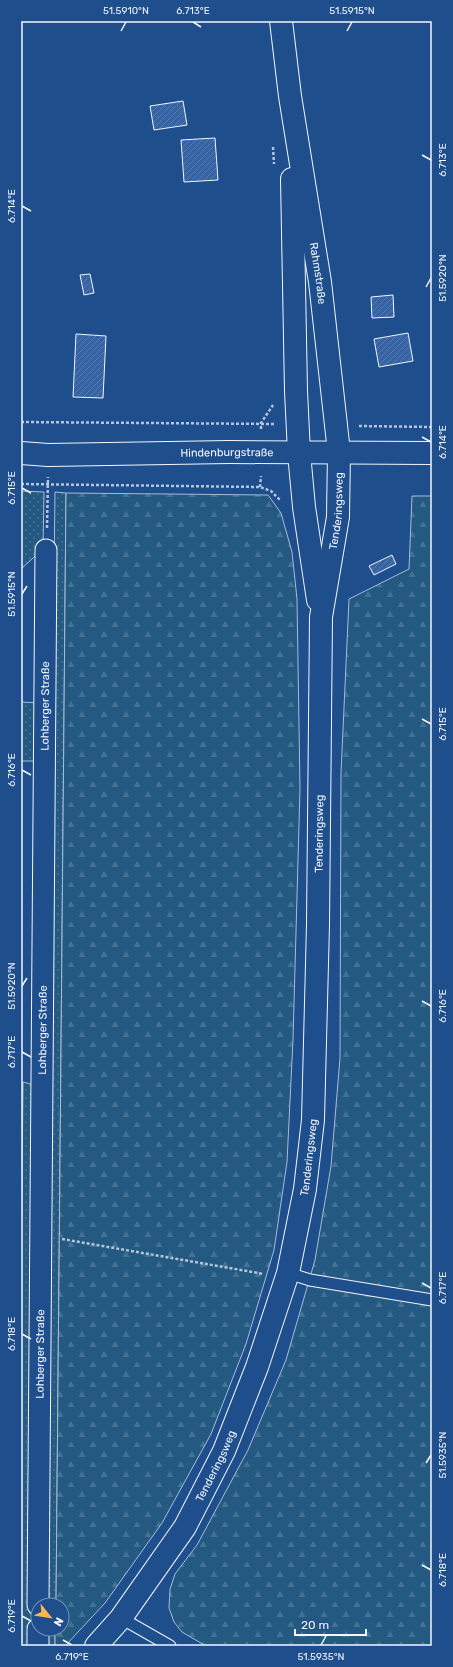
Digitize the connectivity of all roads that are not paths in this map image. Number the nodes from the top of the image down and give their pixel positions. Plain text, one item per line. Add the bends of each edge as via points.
1 (281, 21) edge
2 (290, 96) junction
3 (339, 452) junction
4 (21, 453) edge
5 (299, 453) junction
6 (432, 453) edge
7 (46, 550) road end
8 (321, 617) junction
9 (288, 1273) junction
10 (432, 1300) edge
11 (38, 1597) edge
12 (121, 1618) junction
13 (96, 1646) edge
14 (170, 1646) edge

1 - 2 street, Rahmstraße
2 - 3 street, Rahmstraße via 320,282
2 - 5 street, Rahmstraße
3 - 5 street, Hindenburgstraße
3 - 6 street, Hindenburgstraße
3 - 8 street, Tenderingsweg via 338,518
4 - 5 street, Hindenburgstraße
5 - 8 street, Tenderingsweg via 304,507
7 - 11 street, Lohberger Straße
8 - 9 street, Tenderingsweg via 313,1120 305,1189
9 - 10 lane via 310,1280
9 - 12 street, Tenderingsweg via 257,1367 224,1451 185,1528
12 - 13 street, Tenderingsweg
12 - 14 lane

